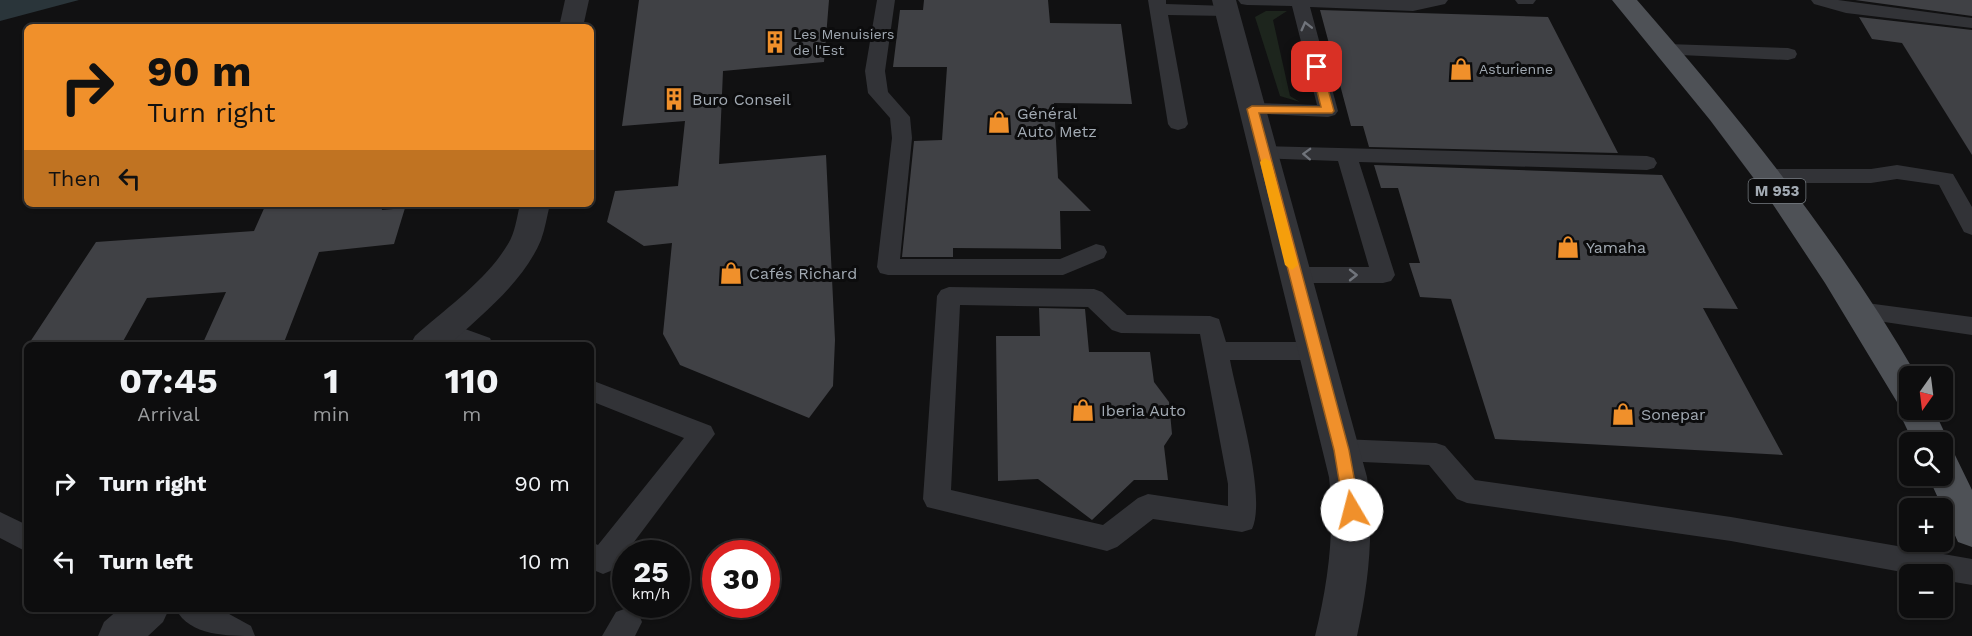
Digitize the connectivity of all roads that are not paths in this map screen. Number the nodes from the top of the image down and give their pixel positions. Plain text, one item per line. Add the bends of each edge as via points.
1 (577, 0) edge
2 (886, 0) edge
3 (1439, 0) edge
4 (1624, 0) edge
5 (1820, 0) edge
6 (1300, 2) edge
7 (1233, 4) edge
8 (1158, 5) edge
9 (1972, 23) edge
10 (573, 24) edge
11 (1667, 51) junction
12 (1788, 54) dead end
13 (1252, 109) junction
14 (1178, 124) dead end
15 (1263, 153) junction
16 (1346, 155) junction
17 (1647, 163) dead end
18 (1766, 176) junction
19 (534, 207) edge
20 (1972, 226) edge
21 (1096, 252) dead end
22 (1294, 275) junction
23 (1859, 310) junction
24 (1972, 326) edge
25 (435, 337) edge
26 (464, 342) edge
27 (1216, 351) junction
28 (1314, 351) junction
29 (1899, 377) edge
30 (594, 391) edge
31 (1341, 450) junction
32 (1951, 486) edge
33 (0, 524) edge
34 (1972, 530) edge
35 (24, 537) edge
36 (594, 556) edge
37 (1972, 572) edge
38 (145, 612) edge
39 (196, 612) edge
40 (119, 636) edge
41 (240, 636) edge
42 (1336, 636) edge

1 - 10 street
2 - 21 lane via 875,71 878,93 900,117 902,138 888,267 1063,267
3 - 6 lane via 1413,6
4 - 11 main road, M 953
5 - 9 lane via 1846,8
6 - 7 lane
13 -> 6 lane via 1328,111
7 - 8 lane
7 - 13 street
8 - 14 lane
11 - 12 lane
11 - 18 main road, M 953
13 - 15 street
16 -> 15 lane
15 - 22 street
16 - 17 lane
22 -> 16 lane via 1383,275
18 - 20 lane via 1871,176 1897,172 1946,179
18 - 23 main road, M 953
19 - 25 street via 520,252
22 - 28 street
23 - 24 lane
23 - 29 main road, M 953
25 - 26 lane
27 - 27 lane via 1242,484 1242,520 1148,506 1107,538 937,500 949,296 1094,298 1121,324 1210,325
27 - 28 lane
28 - 31 street
30 - 36 lane via 702,434 603,561
31 - 37 lane via 1436,454 1467,491 1731,529
31 - 42 street via 1352,510 1353,551
32 - 34 main road
33 - 35 lane
38 - 40 street
39 - 41 lane

